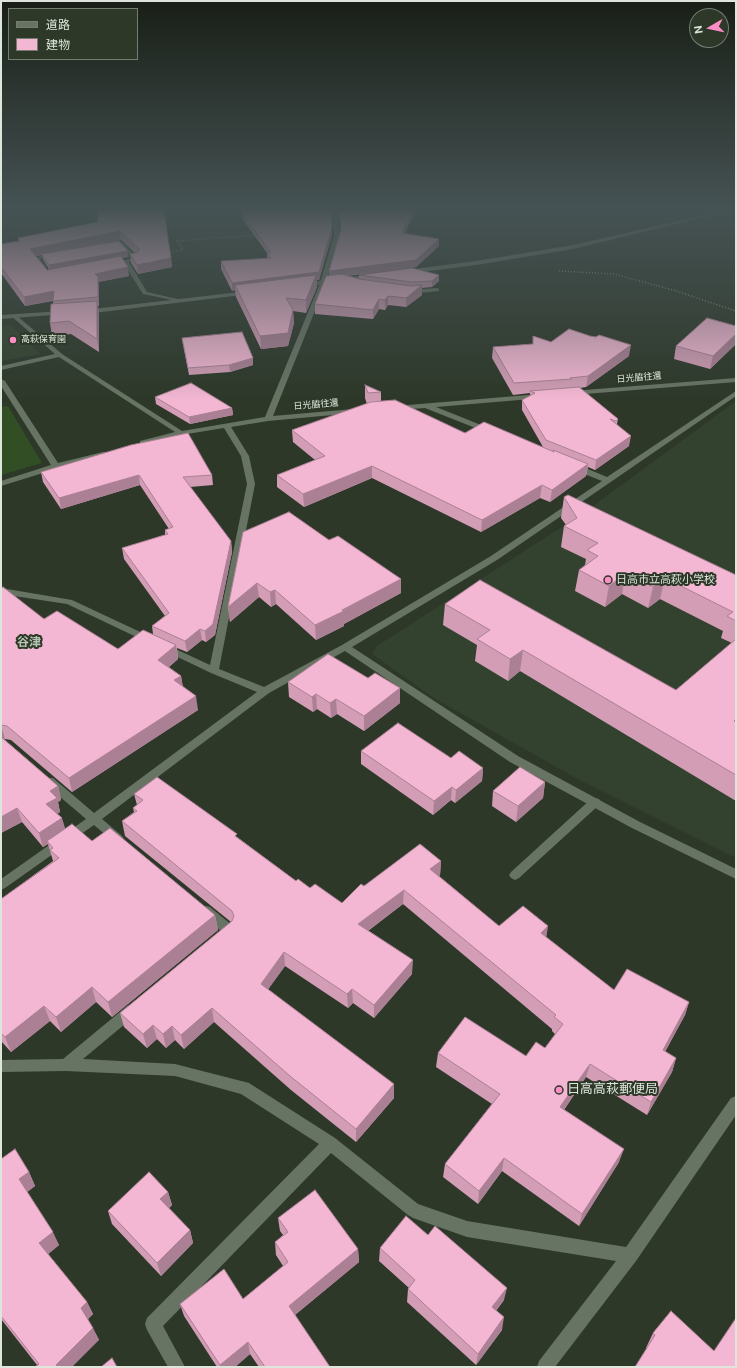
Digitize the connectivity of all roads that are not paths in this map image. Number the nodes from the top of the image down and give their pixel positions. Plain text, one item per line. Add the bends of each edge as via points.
1 (134, 275) edge
2 (325, 275) edge
3 (381, 275) edge
4 (341, 280) junction
5 (323, 283) junction
6 (360, 285) edge
7 (299, 286) edge
8 (437, 290) dead end
9 (403, 291) edge
10 (251, 292) edge
11 (180, 301) junction
12 (74, 312) edge
13 (81, 312) edge
14 (14, 316) junction
15 (1, 317) edge
16 (60, 355) junction
17 (1, 368) edge
18 (736, 380) edge
19 (1, 381) edge
20 (736, 393) edge
21 (561, 394) edge
22 (545, 396) edge
23 (426, 405) junction
24 (386, 409) edge
25 (363, 411) edge
26 (268, 419) junction
27 (226, 426) junction
28 (181, 433) junction
29 (498, 435) edge
30 (137, 445) edge
31 (115, 451) edge
32 (570, 465) edge
33 (56, 466) junction
34 (606, 480) junction
35 (1, 484) edge
36 (1, 591) edge
37 (345, 647) junction
38 (214, 671) junction
39 (265, 691) junction
40 (41, 774) edge
41 (595, 802) junction
42 (94, 819) junction
43 (131, 850) edge
44 (736, 874) edge
45 (515, 875) dead end
46 (1, 885) edge
47 (198, 905) edge
48 (211, 945) edge
49 (145, 1000) edge
50 (66, 1065) junction
51 (1, 1066) edge
52 (736, 1103) edge
53 (330, 1143) junction
54 (630, 1254) junction
55 (177, 1367) edge
56 (545, 1367) edge

1 - 11 street via 145,293
2 - 5 street
3 - 4 street
4 - 5 street
4 - 6 street
5 - 7 street
5 - 26 street
8 - 9 street
10 - 11 street
11 - 13 street
12 - 14 street
14 - 15 street
14 - 16 street
16 - 17 street
16 - 28 street
18 - 21 street, 日光脇往還
19 - 33 street
20 - 34 street
22 - 23 street
23 - 24 street
23 - 29 street
25 - 26 street, 日光脇往還
26 - 27 street, 日光脇往還
27 - 28 street, 日光脇往還
27 - 38 street via 245,456 251,484
28 - 30 street, 日光脇往還
31 - 33 street
32 - 34 street
33 - 35 street
34 - 37 street via 494,558
36 - 38 street via 69,602
37 - 39 street
37 - 41 street via 514,759
38 - 39 street
39 - 42 street
40 - 42 street
41 - 44 street
41 - 45 street
42 - 43 street
42 - 46 street
47 - 48 street via 229,930
49 - 50 street
50 - 51 street
50 - 53 street via 175,1070 244,1088
52 - 54 street
53 - 54 street via 413,1210 467,1229
53 - 55 street via 152,1324
54 - 56 street

